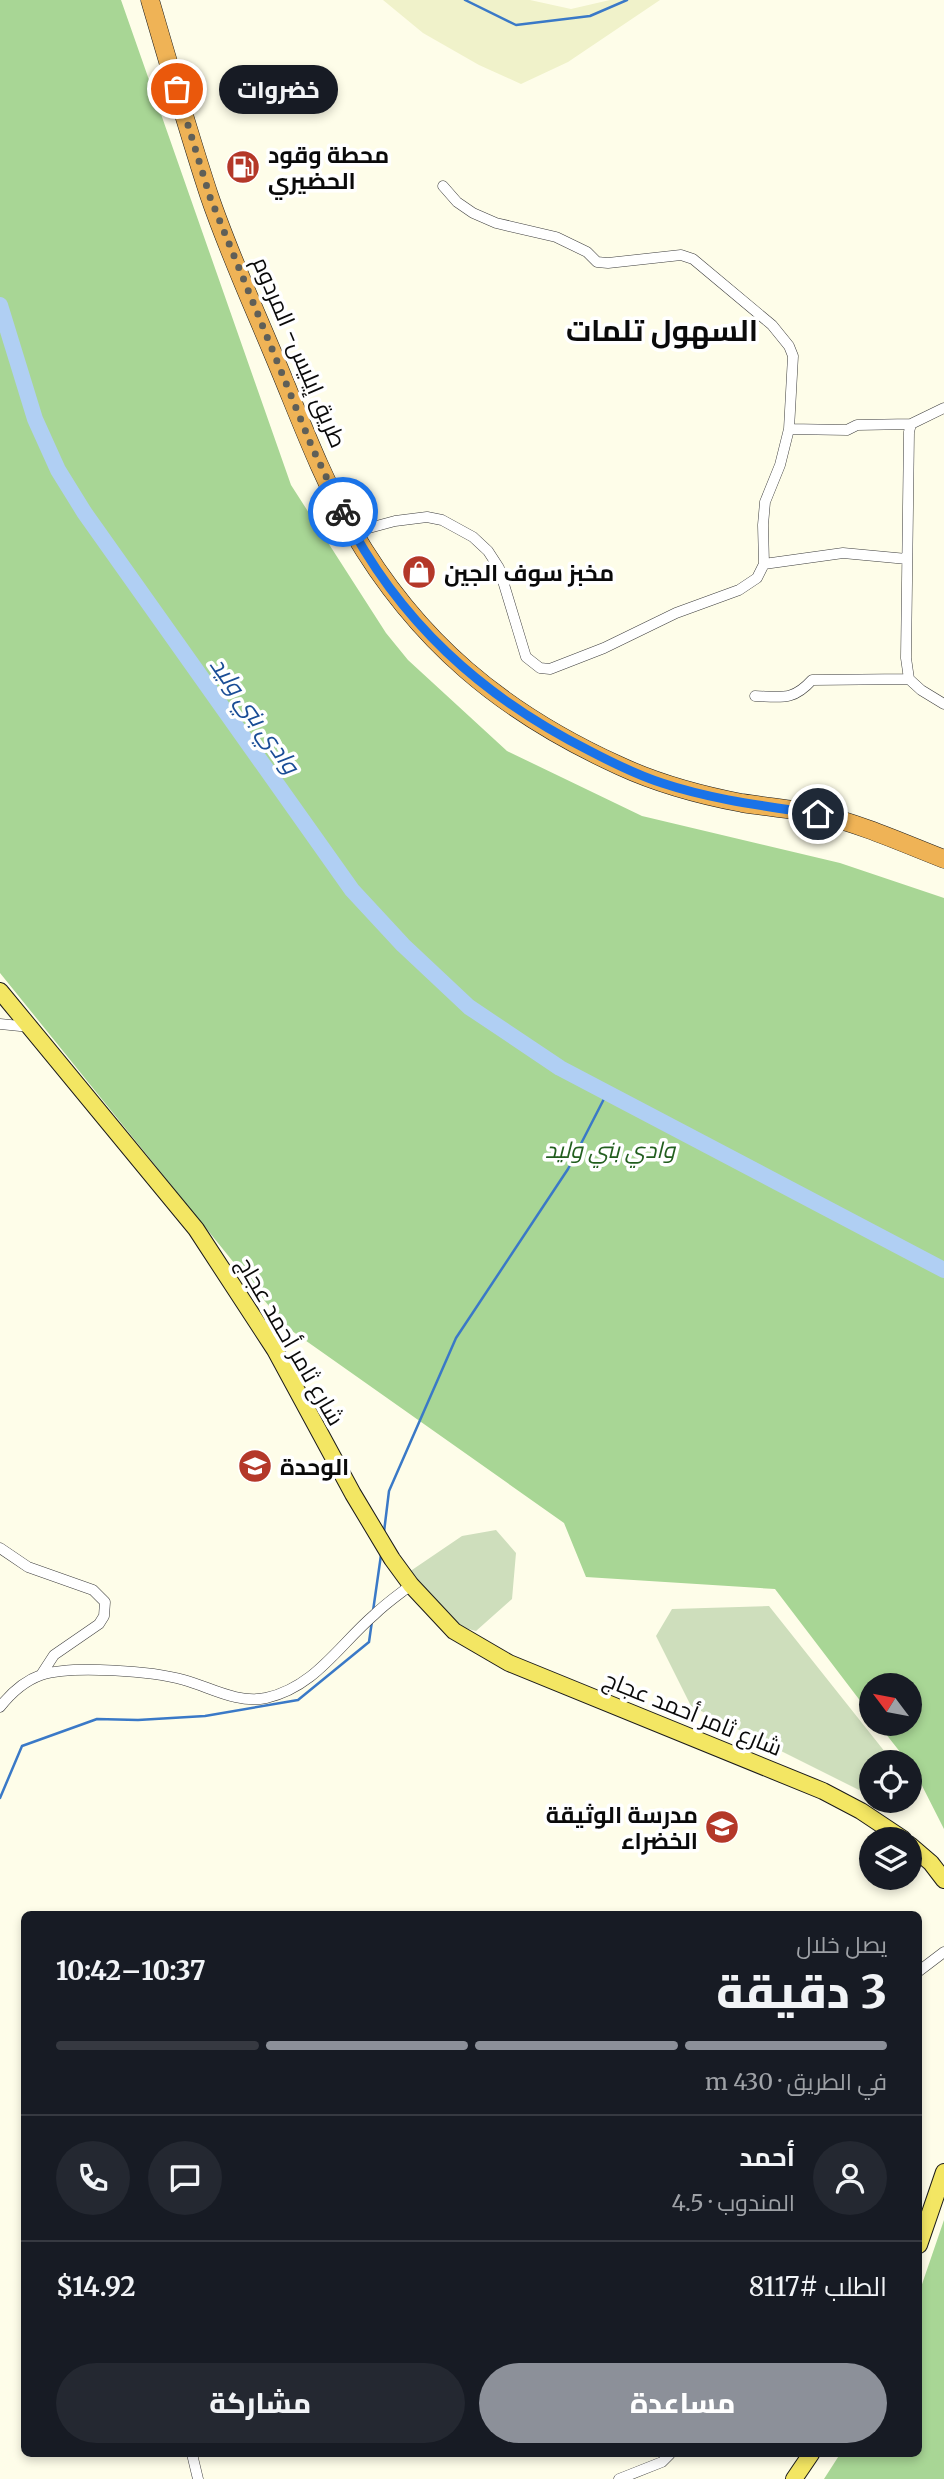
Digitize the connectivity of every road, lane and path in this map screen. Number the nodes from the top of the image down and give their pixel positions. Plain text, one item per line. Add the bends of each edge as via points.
1 (150, 0) edge
2 (443, 186) dead end
3 (944, 408) edge
4 (911, 424) junction
5 (789, 429) junction
6 (352, 530) junction
7 (907, 559) junction
8 (764, 564) junction
9 (908, 679) junction
10 (755, 696) dead end
11 (944, 704) edge
12 (944, 859) edge
13 (0, 991) edge
14 (0, 1024) edge
15 (30, 1027) junction
16 (0, 1548) edge
17 (411, 1585) junction
18 (41, 1675) junction
19 (0, 1707) edge
20 (885, 1827) edge
21 (922, 1855) edge
22 (944, 1880) edge
23 (944, 1952) edge
24 (922, 1969) edge
25 (944, 2172) edge
26 (922, 2236) edge
27 (193, 2457) edge
28 (667, 2457) edge
29 (809, 2457) edge
30 (198, 2479) edge
31 (619, 2479) edge
32 (794, 2479) edge

1 - 6 highway, طريق إيليس- المردوم via 210,197 312,447
2 - 5 street via 473,213 556,237 597,262 681,255 693,259 772,325 789,346 793,356
3 - 4 street
4 - 5 street
4 - 7 street
5 - 8 street via 765,502
6 - 8 street via 427,517 473,537 499,568 526,657 540,668 550,669 739,590 757,578
6 - 12 highway, طريق إيليس- المردوم via 424,630 476,681 548,730 660,783 742,803 818,814
7 - 8 street via 843,553
7 - 9 street
9 - 10 street via 812,680 788,698
9 - 11 street
13 - 15 main road, شارع ثامر أحمد عجاج
14 - 15 street
15 - 17 main road, شارع ثامر أحمد عجاج via 196,1229 234,1284 353,1494
16 - 18 street via 27,1567 93,1590 105,1602 99,1624 54,1655
17 - 18 street via 373,1616 323,1668 266,1698 237,1697 167,1676 77,1670
17 - 20 main road, شارع ثامر أحمد عجاج via 454,1631 496,1656 823,1791
18 - 19 street via 23,1684
21 - 22 main road
23 - 24 street
25 - 26 main road
27 - 30 street
28 - 31 street
29 - 32 main road

